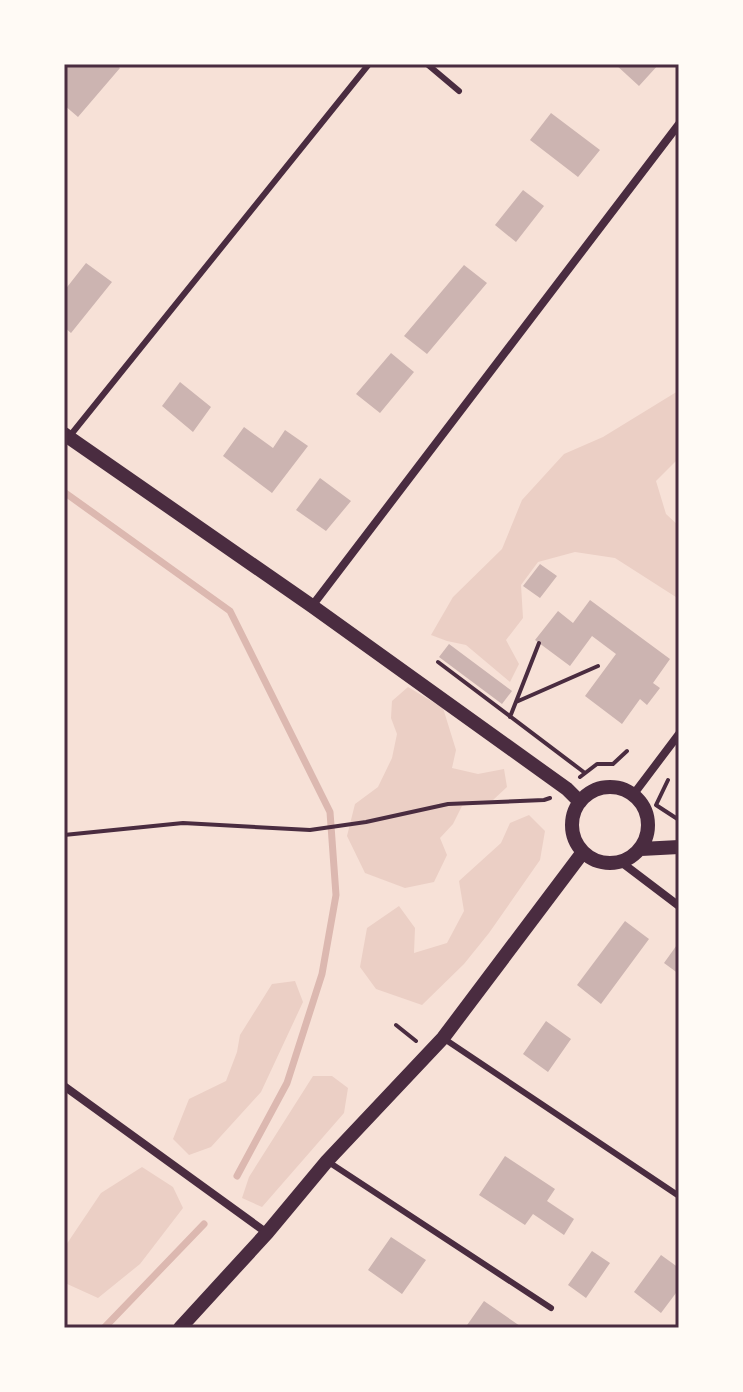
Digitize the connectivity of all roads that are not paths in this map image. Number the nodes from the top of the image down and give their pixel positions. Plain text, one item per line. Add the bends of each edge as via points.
1 (369, 64) edge
2 (427, 64) edge
3 (459, 91) dead end
4 (679, 124) edge
5 (66, 435) edge
6 (312, 606) junction
7 (679, 734) edge
8 (633, 795) junction
9 (580, 802) junction
10 (679, 847) edge
11 (641, 849) junction
12 (583, 852) junction
13 (621, 862) junction
14 (679, 906) edge
15 (443, 1038) junction
16 (64, 1086) edge
17 (327, 1161) junction
18 (679, 1196) edge
19 (267, 1233) junction
20 (551, 1308) dead end
21 (180, 1328) edge

1 - 5 lane
2 - 3 lane
4 - 6 street
5 - 6 street
6 - 9 street
7 - 8 street
8 - 9 street via 611,787
8 - 11 street via 647,814
9 - 12 street via 572,825
10 - 11 street
11 - 13 street
12 - 13 street via 609,864
12 - 15 street
13 - 14 street
15 - 17 street
15 - 18 lane
16 - 19 street
17 - 19 street
17 - 20 lane
19 - 21 street

